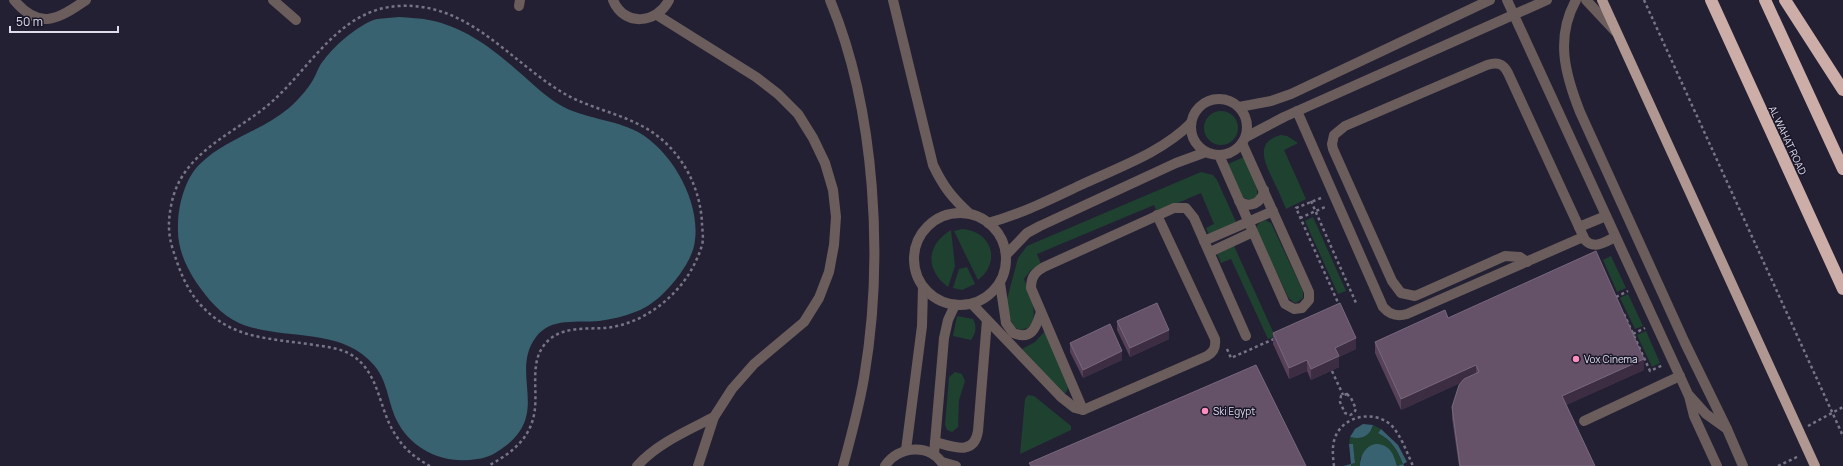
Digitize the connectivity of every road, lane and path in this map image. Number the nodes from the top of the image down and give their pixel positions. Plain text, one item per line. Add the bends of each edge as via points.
1 (14, 0) edge
2 (86, 0) edge
3 (273, 0) edge
4 (613, 0) edge
5 (669, 0) edge
6 (830, 0) edge
7 (893, 0) edge
8 (1490, 0) edge
9 (1507, 0) edge
10 (1547, 0) edge
11 (1576, 0) edge
12 (1586, 0) edge
13 (1602, 0) edge
14 (1644, 0) edge
15 (1711, 0) edge
16 (1765, 0) edge
17 (1784, 0) edge
18 (657, 15) junction
19 (1514, 16) junction
20 (296, 20) dead end
21 (1616, 32) junction
22 (1843, 90) edge
23 (1239, 108) junction
24 (1297, 111) junction
25 (1191, 123) junction
26 (1244, 140) junction
27 (1206, 152) junction
28 (1219, 155) junction
29 (1843, 169) edge
30 (1264, 190) junction
31 (1321, 198) dead end
32 (1239, 201) junction
33 (1311, 201) junction
34 (1325, 207) dead end
35 (1273, 211) junction
36 (1316, 211) junction
37 (970, 214) junction
38 (1158, 215) junction
39 (1606, 216) junction
40 (1300, 218) junction
41 (988, 222) junction
42 (1248, 222) junction
43 (1253, 232) junction
44 (1581, 232) junction
45 (1615, 237) junction
46 (1204, 241) junction
47 (1210, 252) junction
48 (1006, 255) junction
49 (1527, 262) junction
50 (1000, 282) junction
51 (1626, 284) dead end
52 (923, 287) junction
53 (1843, 289) edge
54 (1613, 290) edge
55 (1632, 297) dead end
56 (1356, 303) dead end
57 (1619, 303) edge
58 (972, 304) junction
59 (955, 305) junction
60 (1341, 309) edge
61 (1622, 309) edge
62 (1041, 312) junction
63 (987, 320) junction
64 (1644, 321) dead end
65 (1649, 334) dead end
66 (1246, 336) dead end
67 (1278, 337) edge
68 (1224, 343) dead end
69 (1661, 358) dead end
70 (1332, 371) edge
71 (1680, 376) junction
72 (1688, 394) junction
73 (1343, 395) junction
74 (1843, 407) edge
75 (1083, 410) junction
76 (1832, 413) junction
77 (1352, 414) junction
78 (714, 417) junction
79 (1354, 419) junction
80 (1584, 421) dead end
81 (1727, 429) junction
82 (1799, 431) junction
83 (1843, 436) edge
84 (935, 442) junction
85 (906, 450) junction
86 (1808, 452) junction
87 (934, 454) junction
88 (943, 464) edge
89 (430, 466) edge
90 (488, 466) edge
91 (637, 466) edge
92 (698, 466) edge
93 (843, 466) edge
94 (886, 466) edge
95 (956, 466) edge
96 (1334, 466) edge
97 (1413, 466) edge
98 (1717, 466) edge
99 (1743, 466) edge
100 (1778, 466) edge
101 (1815, 466) edge

1 - 2 street via 22,10 44,19 59,17
3 - 20 street
4 - 18 street via 620,10 634,19
5 - 18 street
6 - 93 street via 852,66 863,118 873,224 874,270 864,378
7 - 37 street via 933,164 946,190
8 - 23 street via 1291,94
9 - 19 street
10 - 19 street
11 - 81 street via 1568,14 1563,52 1568,82
12 - 21 street
13 - 21 main road
14 - 76 path
15 - 53 highway, AL WAHAT ROAD
16 - 29 highway
17 - 22 highway
18 - 78 street via 756,77 778,94 798,114 813,138 825,163 833,190 836,217 834,245 829,272 819,298 804,322 754,364 732,389
19 - 24 street
19 - 39 street
21 - 82 main road
23 - 25 street via 1226,100 1210,100 1198,109
23 - 26 street via 1247,122
24 - 26 street
24 - 49 street via 1380,301 1388,312 1400,316 1407,314
25 - 27 street via 1196,143
25 - 41 street via 1176,138 1152,152 1016,214
26 - 28 street via 1236,150
26 - 30 street
27 - 28 street
27 - 48 street via 1176,163 1040,226 1027,233
28 - 32 street
30 - 32 street via 1261,200 1253,205
30 - 35 street
31 - 33 path
32 - 42 street
33 - 36 path
33 - 40 path via 1296,208
34 - 36 path
35 - 42 street
35 - 43 street via 1309,292 1309,300 1302,308 1294,309 1285,304
36 - 40 path
36 - 56 path
37 - 41 street
37 - 52 street via 942,216 930,223 921,234 915,247 913,261
38 - 46 street via 1178,207 1186,208 1192,214
38 - 62 street via 1035,273 1031,288
38 - 75 street via 1215,339 1215,347 1207,356
39 - 44 street
39 - 45 street
40 - 60 path
41 - 48 street via 1000,237
42 - 43 street
42 - 46 street
43 - 47 street
44 - 45 street via 1588,243 1595,245
44 - 49 street
44 - 49 street via 1508,73 1497,63 1345,126 1334,135 1333,149 1392,281 1401,293 1415,296 1505,256 1520,257
45 - 71 street
46 - 47 street
47 - 66 street
48 - 50 street via 1005,269
50 - 58 street via 992,292
50 - 62 street via 1006,323 1013,333 1029,333 1037,325
51 - 55 path
52 - 59 street via 932,296
52 - 85 street via 922,326
54 - 57 path
58 - 59 street
58 - 63 street
59 - 84 street via 945,329
61 - 69 path via 1650,371 1664,365
62 - 75 street
63 - 75 street via 1061,397 1074,408
63 - 84 street via 976,441 963,448
64 - 65 path
67 - 68 path via 1231,358
70 - 73 path
71 - 72 street
71 - 80 street
72 - 81 street via 1706,414
72 - 98 street via 1694,416
73 - 77 path via 1340,400 1344,411
73 - 77 path via 1349,395 1353,402 1356,409
74 - 76 path
76 - 82 path
76 - 83 path
77 - 79 path
78 - 91 street via 667,441 648,454
78 - 92 street
79 - 96 path via 1346,423 1335,436 1332,452
79 - 97 path via 1371,416 1391,425
81 - 99 street
82 - 86 main road
84 - 87 street
85 - 87 street via 916,449
85 - 94 street via 897,454
86 - 100 path
86 - 101 main road
87 - 88 street
88 - 95 street
89 - 90 path via 409,452 397,437 371,374 352,355 336,348 266,340 237,332 217,320 198,302 182,276 169,238 168,223 173,196 186,168 204,150 267,107 342,28 365,13 381,7 403,5 435,9 462,20 572,98 655,134 684,164 695,186 702,211 703,242 693,266 667,299 650,312 624,325 564,331 547,342 540,351 536,364 535,416 528,431 505,457

